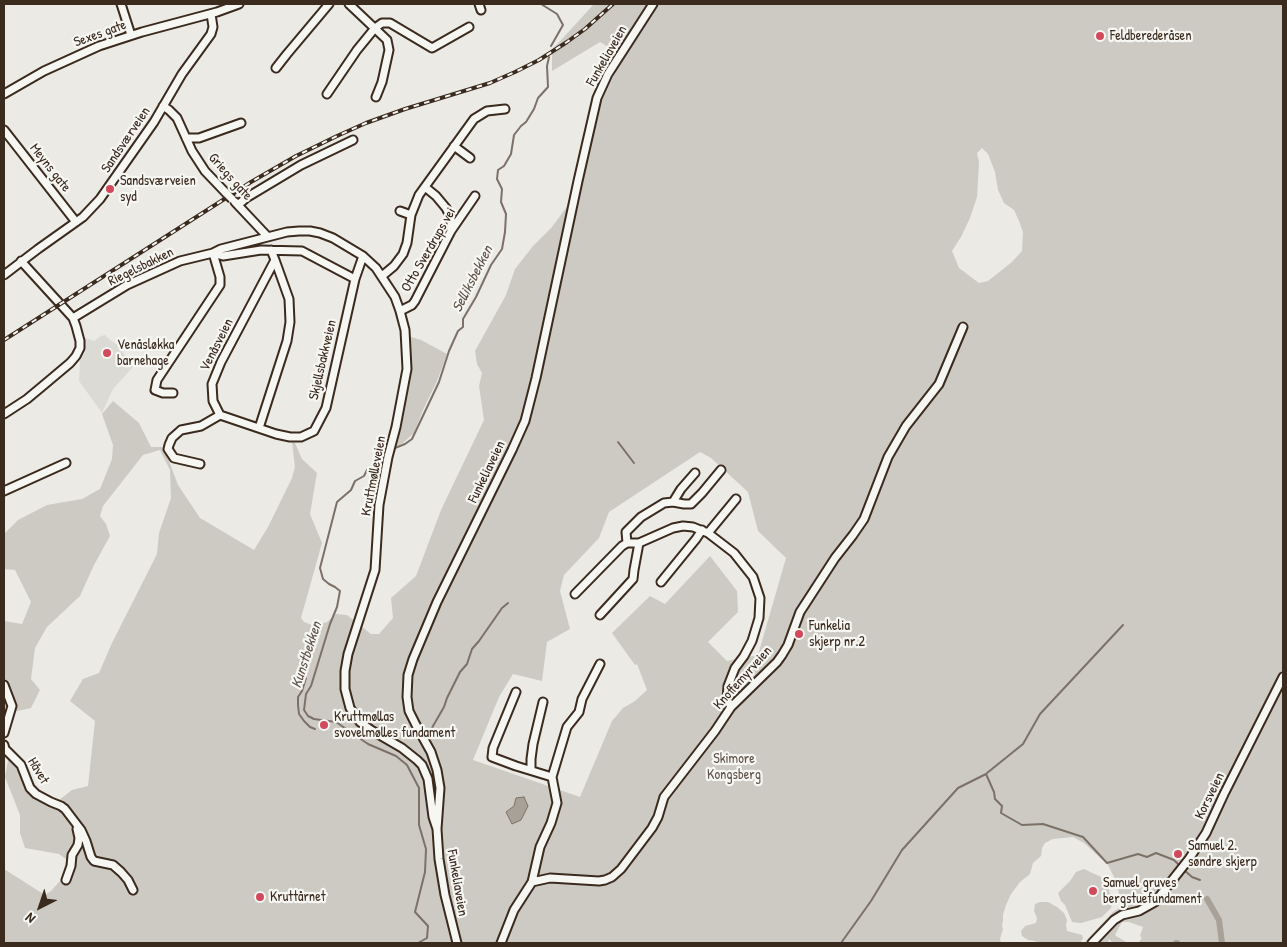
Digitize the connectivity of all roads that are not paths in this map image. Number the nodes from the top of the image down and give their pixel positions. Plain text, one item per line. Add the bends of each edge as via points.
1 (120, 4) edge
2 (239, 4) edge
3 (328, 4) edge
4 (349, 4) edge
5 (653, 4) edge
6 (648, 8) edge
7 (211, 14) junction
8 (469, 26) dead end
9 (375, 28) junction
10 (131, 35) junction
11 (276, 68) dead end
12 (4, 94) edge
13 (327, 94) dead end
14 (376, 97) dead end
15 (163, 106) junction
16 (505, 108) dead end
17 (242, 123) dead end
18 (4, 130) edge
19 (186, 138) junction
20 (353, 140) dead end
21 (454, 146) junction
22 (470, 158) dead end
23 (425, 187) junction
24 (475, 196) dead end
25 (235, 202) junction
26 (400, 211) dead end
27 (411, 215) junction
28 (76, 222) junction
29 (452, 231) junction
30 (267, 236) junction
31 (271, 250) junction
32 (213, 253) junction
33 (363, 256) junction
34 (275, 260) junction
35 (21, 261) junction
36 (4, 274) edge
37 (382, 276) junction
38 (355, 279) junction
39 (400, 311) junction
40 (73, 318) junction
41 (962, 327) dead end
42 (173, 393) dead end
43 (4, 414) edge
44 (220, 415) junction
45 (259, 428) junction
46 (66, 463) dead end
47 (200, 464) dead end
48 (721, 470) dead end
49 (695, 473) dead end
50 (4, 491) edge
51 (736, 499) dead end
52 (673, 502) junction
53 (705, 531) junction
54 (628, 543) junction
55 (639, 543) junction
56 (661, 582) dead end
57 (575, 594) dead end
58 (600, 615) dead end
59 (600, 664) dead end
60 (1283, 677) edge
61 (4, 685) edge
62 (516, 692) dead end
63 (543, 702) dead end
64 (731, 706) junction
65 (4, 733) edge
66 (4, 745) edge
67 (531, 770) junction
68 (552, 777) junction
69 (76, 825) junction
70 (437, 829) junction
71 (66, 880) dead end
72 (532, 882) junction
73 (133, 890) dead end
74 (457, 943) edge
75 (501, 943) edge
76 (1092, 943) edge

1 - 10 street
2 - 7 street
3 - 11 street
4 - 9 street
5 - 6 street, Funkeliaveien
6 - 70 street, Funkeliaveien via 608,74 596,103 525,421 438,602 408,675 410,711 437,770 440,788
7 - 10 street, Sexes gate
7 - 15 street, Sandsværveien via 212,31
8 - 9 street via 432,48 390,23 382,23
9 - 13 street
9 - 14 street via 387,40 389,50
10 - 12 street, Sexes gate via 72,57
15 - 19 street, Griegs gate via 177,118
15 - 28 street, Sandsværveien via 93,208
16 - 21 street via 477,116
17 - 19 street via 199,138
18 - 28 street, Meyns gate
19 - 25 street, Griegs gate, bridge via 205,171
20 - 25 street
21 - 22 street
21 - 23 street
23 - 27 street
23 - 29 street via 446,208
24 - 29 street, Otto Sverdrups vei
25 - 30 street, Griegs gate
26 - 27 street
27 - 37 street via 403,254
28 - 35 street, Sandsværveien
29 - 39 street, Otto Sverdrups vei via 415,301
30 - 32 street, Kruttmølleveien
30 - 33 street, Kruttmølleveien via 299,231 320,233
31 - 32 street, Riegelsbakken via 222,256
31 - 34 street
31 - 38 street, Riegelsbakken via 302,251
32 - 40 street, Riegelsbakken via 180,260 127,285
32 - 42 street via 220,285 157,380 155,390
33 - 37 street, Kruttmølleveien
33 - 38 street, Skjellsbakkveien
34 - 44 street, Venåsveien via 212,384 213,401
34 - 45 street via 288,299 290,322
35 - 36 street, Sandsværveien
35 - 40 street
37 - 39 street, Kruttmølleveien
38 - 45 street, Skjellsbakkveien via 326,408 314,431 301,437 290,437
39 - 70 street, Kruttmølleveien via 405,330 407,368 379,505 375,570 348,654 345,689 350,708 360,722 402,748 422,765 428,778
40 - 43 street via 80,340 76,356 27,399
41 - 64 street, Knoffemyrveien via 938,384 906,426 888,457 864,519 800,612 782,655
44 - 45 street, Skjellsbakkveien
44 - 47 street via 202,426 182,430 169,445 174,458
46 - 50 street
48 - 52 street via 691,504
49 - 52 street
51 - 53 street
52 - 54 street via 659,505 635,522 626,532
53 - 55 street via 683,526
53 - 56 street
53 - 64 street via 734,553 753,577 760,598 759,618 752,641 728,686
54 - 55 street
54 - 57 street
55 - 58 street via 633,579
59 - 68 street via 579,712 568,727
60 - 76 street, Korsveien via 1206,833 1189,859 1156,902 1114,920
61 - 65 street via 12,706
62 - 67 street via 492,757
63 - 67 street via 533,744
64 - 72 street, Knoffemyrveien via 664,797 652,828 621,870 599,881 550,878
66 - 69 street, Håvet via 21,765 30,788 61,806
67 - 68 street
68 - 72 street via 557,803 540,847
69 - 71 street via 78,845
69 - 73 street, Håvet via 94,861 116,867
70 - 74 street, Funkeliaveien via 441,877
72 - 75 street via 514,910

